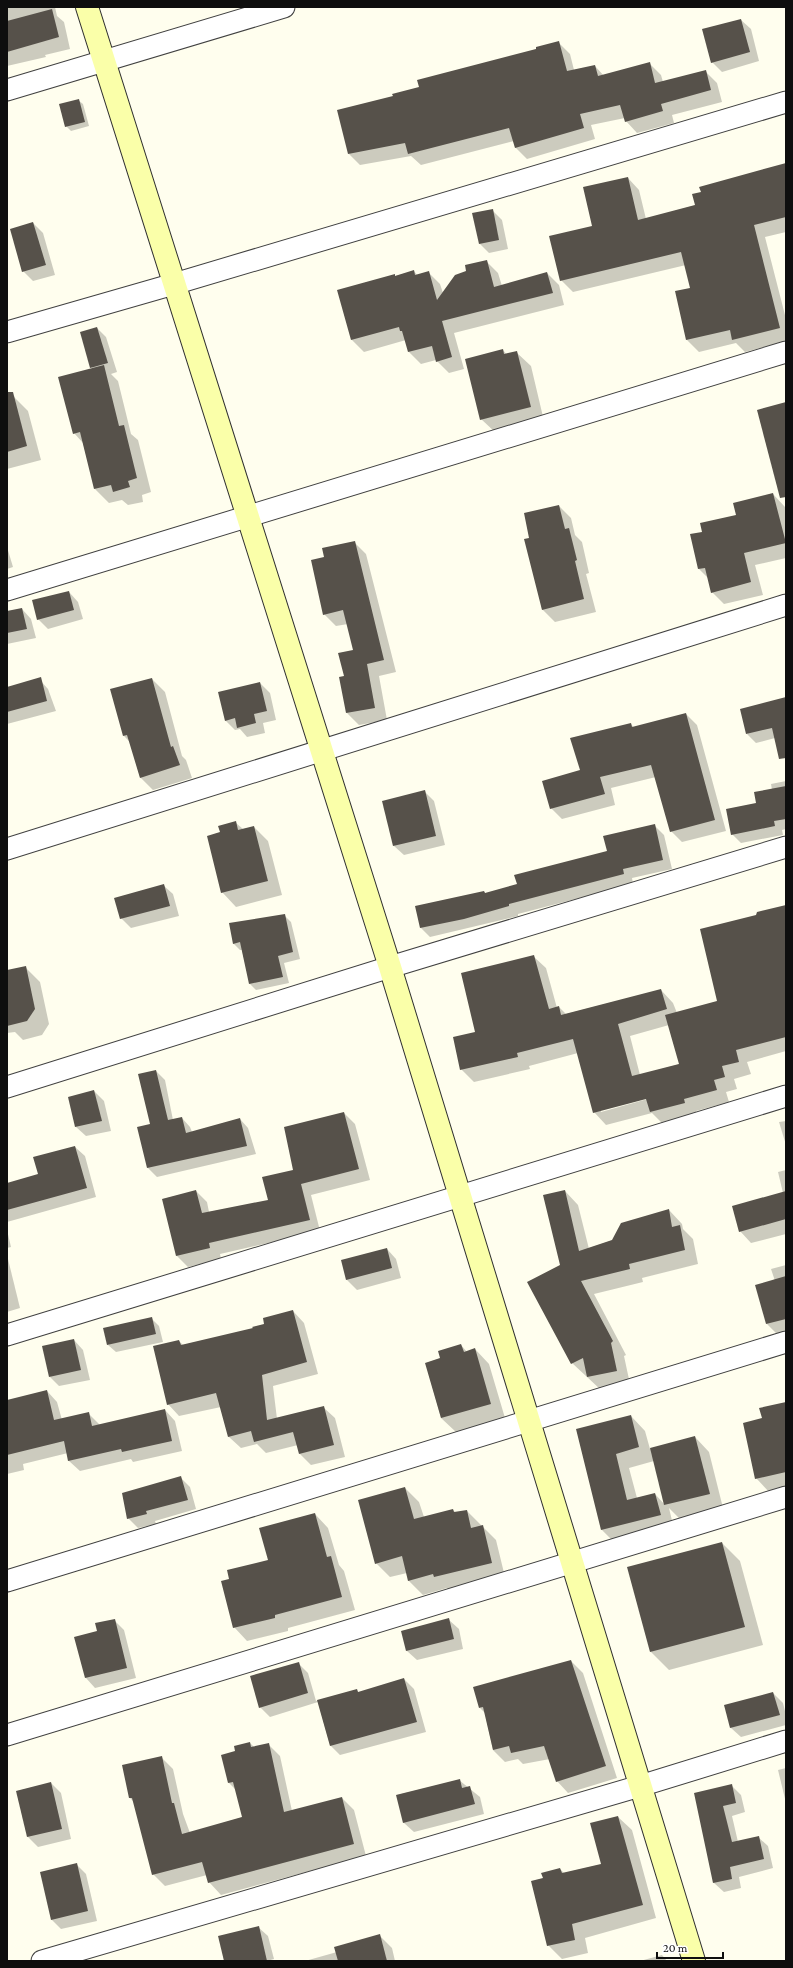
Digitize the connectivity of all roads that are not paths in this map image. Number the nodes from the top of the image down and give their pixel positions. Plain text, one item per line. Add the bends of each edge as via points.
1 (87, 7) edge
2 (284, 7) edge
3 (104, 61) junction
4 (7, 90) edge
5 (786, 102) edge
6 (174, 284) junction
7 (7, 332) edge
8 (786, 352) edge
9 (247, 516) junction
10 (7, 590) edge
11 (786, 605) edge
12 (321, 751) junction
13 (786, 847) edge
14 (7, 849) edge
15 (390, 967) junction
16 (7, 1087) edge
17 (786, 1096) edge
18 (460, 1197) junction
19 (7, 1336) edge
20 (786, 1342) edge
21 (529, 1422) junction
22 (786, 1497) edge
23 (572, 1562) junction
24 (7, 1580) edge
25 (7, 1734) edge
26 (786, 1741) edge
27 (640, 1786) junction
28 (42, 1961) edge
29 (694, 1961) edge

1 - 3 main road
2 - 3 street
3 - 4 street
3 - 6 main road
5 - 6 street
6 - 7 street
6 - 9 main road
8 - 9 street
9 - 10 street
9 - 12 main road
11 - 12 street
12 - 14 street
12 - 15 main road
13 - 15 street
15 - 16 street
15 - 18 main road
17 - 18 street
18 - 19 street
18 - 21 main road
20 - 21 street
21 - 23 main road
21 - 24 street
22 - 23 street
23 - 25 street
23 - 27 main road
26 - 27 street
27 - 28 street
27 - 29 main road

